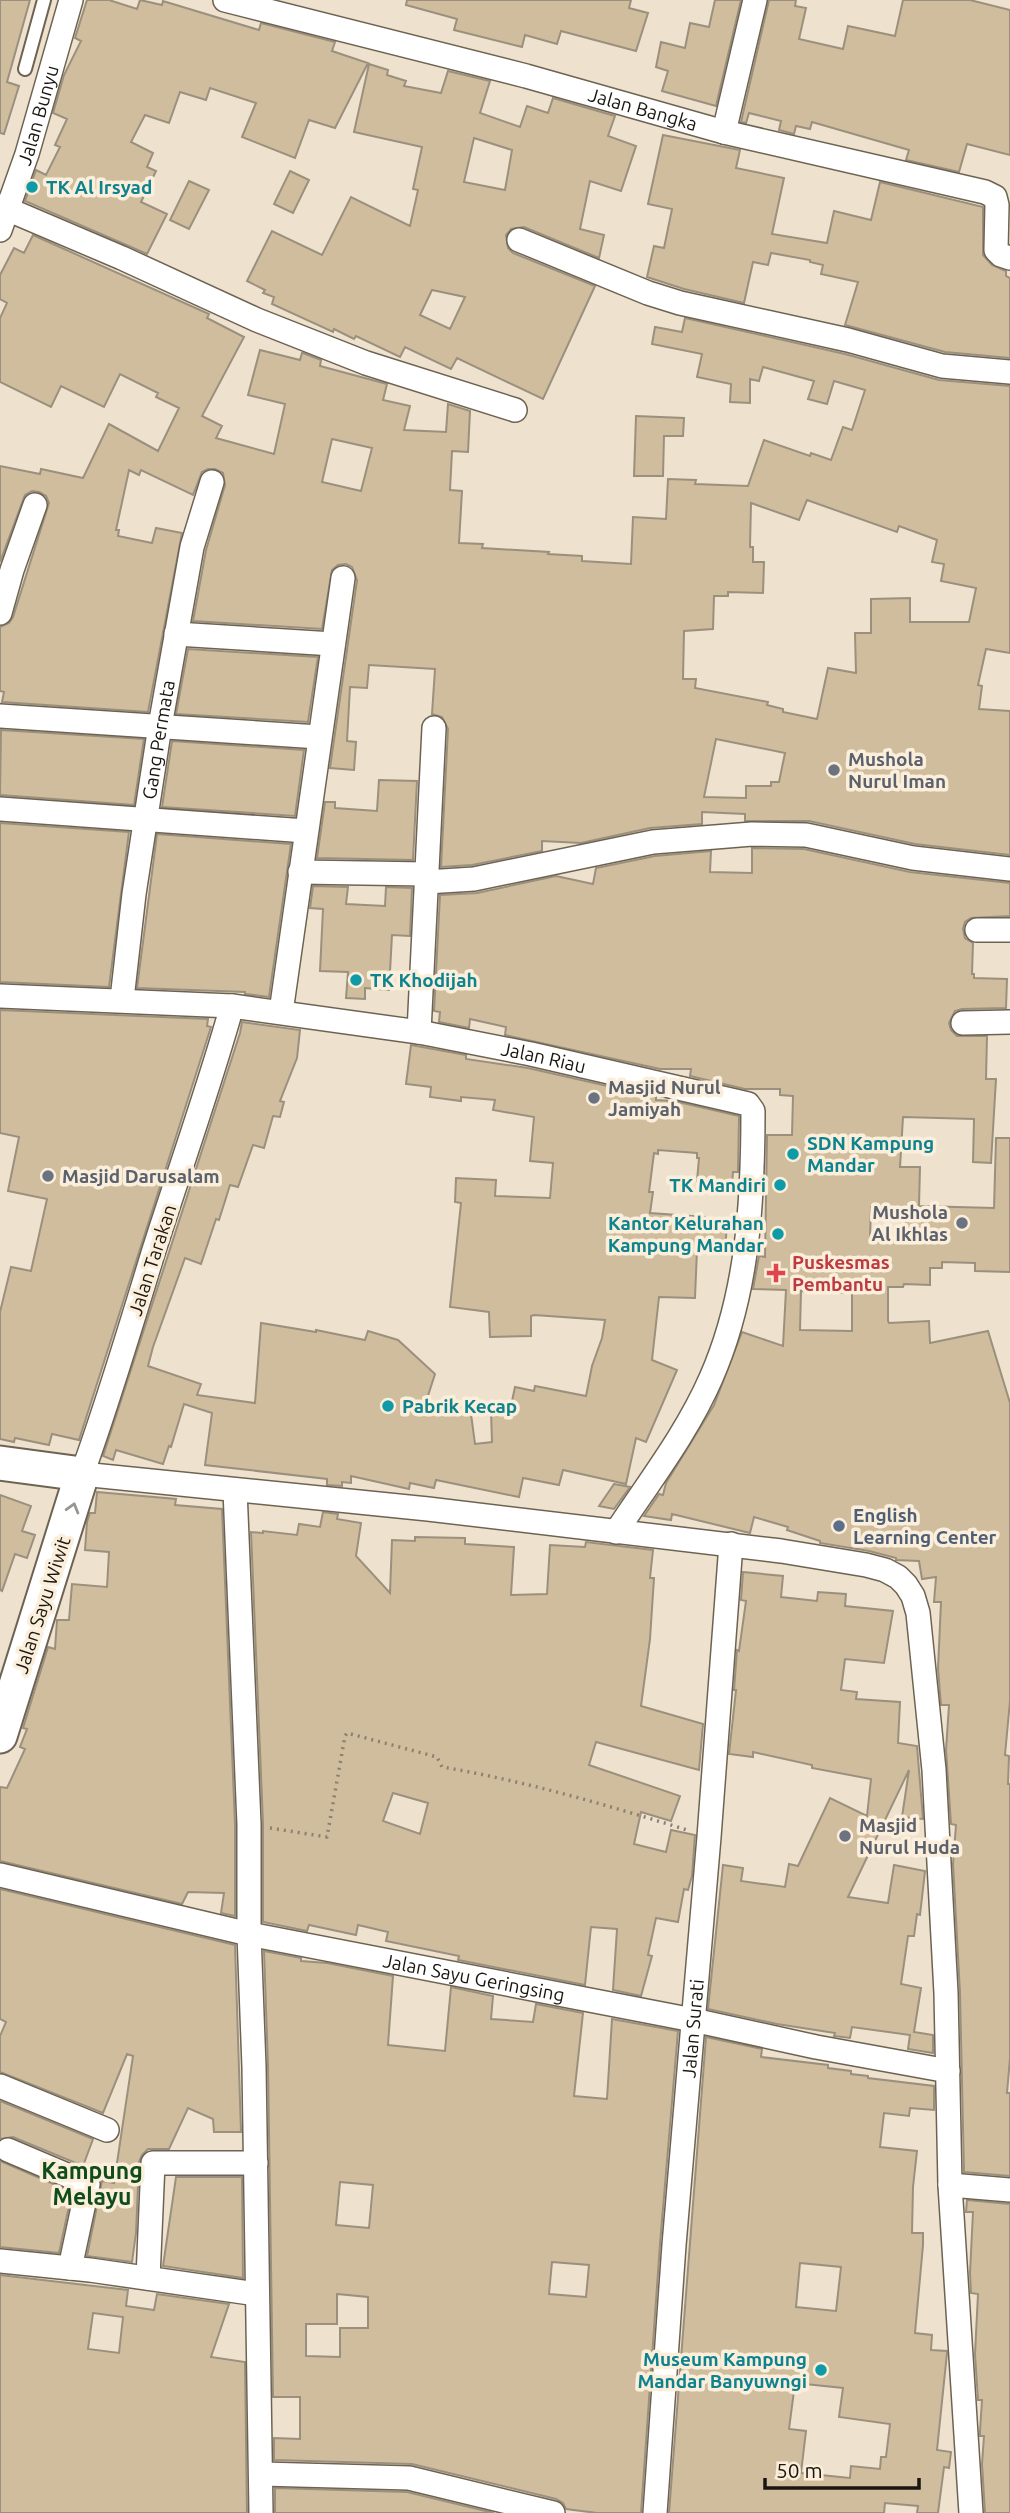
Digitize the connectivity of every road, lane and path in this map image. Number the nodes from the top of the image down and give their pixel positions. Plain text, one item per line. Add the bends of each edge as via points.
1 (44, 0) edge
2 (72, 0) edge
3 (225, 0) edge
4 (755, 0) edge
5 (257, 4) edge
6 (39, 23) junction
7 (63, 31) junction
8 (25, 69) dead end
9 (724, 132) junction
10 (3, 215) edge
11 (519, 240) dead end
12 (1010, 258) edge
13 (1010, 372) edge
14 (515, 410) dead end
15 (212, 482) dead end
16 (34, 505) dead end
17 (343, 578) dead end
18 (0, 613) edge
19 (176, 634) junction
20 (333, 644) junction
21 (0, 716) edge
22 (160, 726) junction
23 (434, 728) dead end
24 (319, 737) junction
25 (0, 808) edge
26 (146, 819) junction
27 (306, 831) junction
28 (1010, 869) edge
29 (300, 872) junction
30 (426, 878) junction
31 (977, 930) dead end
32 (1010, 930) edge
33 (0, 996) edge
34 (122, 999) junction
35 (232, 1006) junction
36 (281, 1012) junction
37 (962, 1023) dead end
38 (1010, 1023) edge
39 (419, 1032) junction
40 (0, 1463) edge
41 (82, 1474) junction
42 (235, 1490) junction
43 (617, 1532) junction
44 (731, 1544) junction
45 (0, 1736) edge
46 (249, 1824) junction
47 (709, 1837) junction
48 (0, 1875) edge
49 (249, 1934) junction
50 (693, 2020) junction
51 (948, 2071) junction
52 (0, 2086) edge
53 (107, 2130) dead end
54 (8, 2150) dead end
55 (256, 2163) junction
56 (950, 2185) junction
57 (1010, 2190) edge
58 (0, 2261) edge
59 (70, 2268) junction
60 (148, 2278) junction
61 (257, 2294) junction
62 (262, 2474) junction
63 (261, 2513) edge
64 (553, 2513) edge
65 (655, 2513) edge
66 (971, 2513) edge

1 - 6 lane
2 - 7 street, Jalan Bunyu
3 - 5 street, Jalan Bangka
4 - 9 street
5 - 9 street, Jalan Bangka
6 - 7 lane
6 - 8 lane
7 - 10 street, Jalan Bunyu via 27,154
9 - 12 street, Jalan Bangka via 985,192 995,197 997,205 996,250
10 - 14 street via 366,363
11 - 13 street via 680,303 933,364
15 - 19 street, Gang Permata via 192,547
16 - 18 street
17 - 20 street
19 - 20 street
19 - 22 street, Gang Permata
20 - 24 street
21 - 22 street
22 - 24 street
22 - 26 street, Gang Permata
23 - 30 street
24 - 27 street
25 - 26 street
26 - 27 street
26 - 34 street, Gang Permata
27 - 29 street
28 - 30 street via 913,858 806,835 752,834 653,842 474,879
29 - 30 street
29 - 36 street
30 - 39 street
31 - 32 street
33 - 34 street, Jalan Riau
34 - 35 street, Jalan Riau
35 - 36 street, Jalan Riau
35 - 41 street, Jalan Tarakan
36 - 39 street, Jalan Riau
37 - 38 street
39 - 43 street, Jalan Riau via 739,1101 752,1108 746,1256 731,1326 711,1379 683,1430
40 - 41 main road
41 - 42 street
45 -> 41 main road, Jalan Sayu Wiwit
42 - 43 street
42 - 46 street
43 - 44 street
44 - 47 street, Jalan Surati
44 - 51 street via 885,1570 898,1577 913,1596 934,1770
46 - 47 path via 327,1837 348,1733 437,1757 442,1767 608,1806
46 - 49 street
47 - 50 street, Jalan Surati
48 - 49 street, Jalan Sayu Geringsing
49 - 50 street, Jalan Sayu Geringsing
49 - 55 street
50 - 51 street, Jalan Sayu Geringsing
50 - 65 street, Jalan Surati
51 - 56 street
52 - 53 street
54 - 59 street via 88,2184
55 - 60 street via 153,2163
55 - 61 street
56 - 57 street
56 - 66 street
58 - 59 street
59 - 60 street
60 - 61 street
61 - 62 street
62 - 63 street
62 - 64 street via 409,2478

